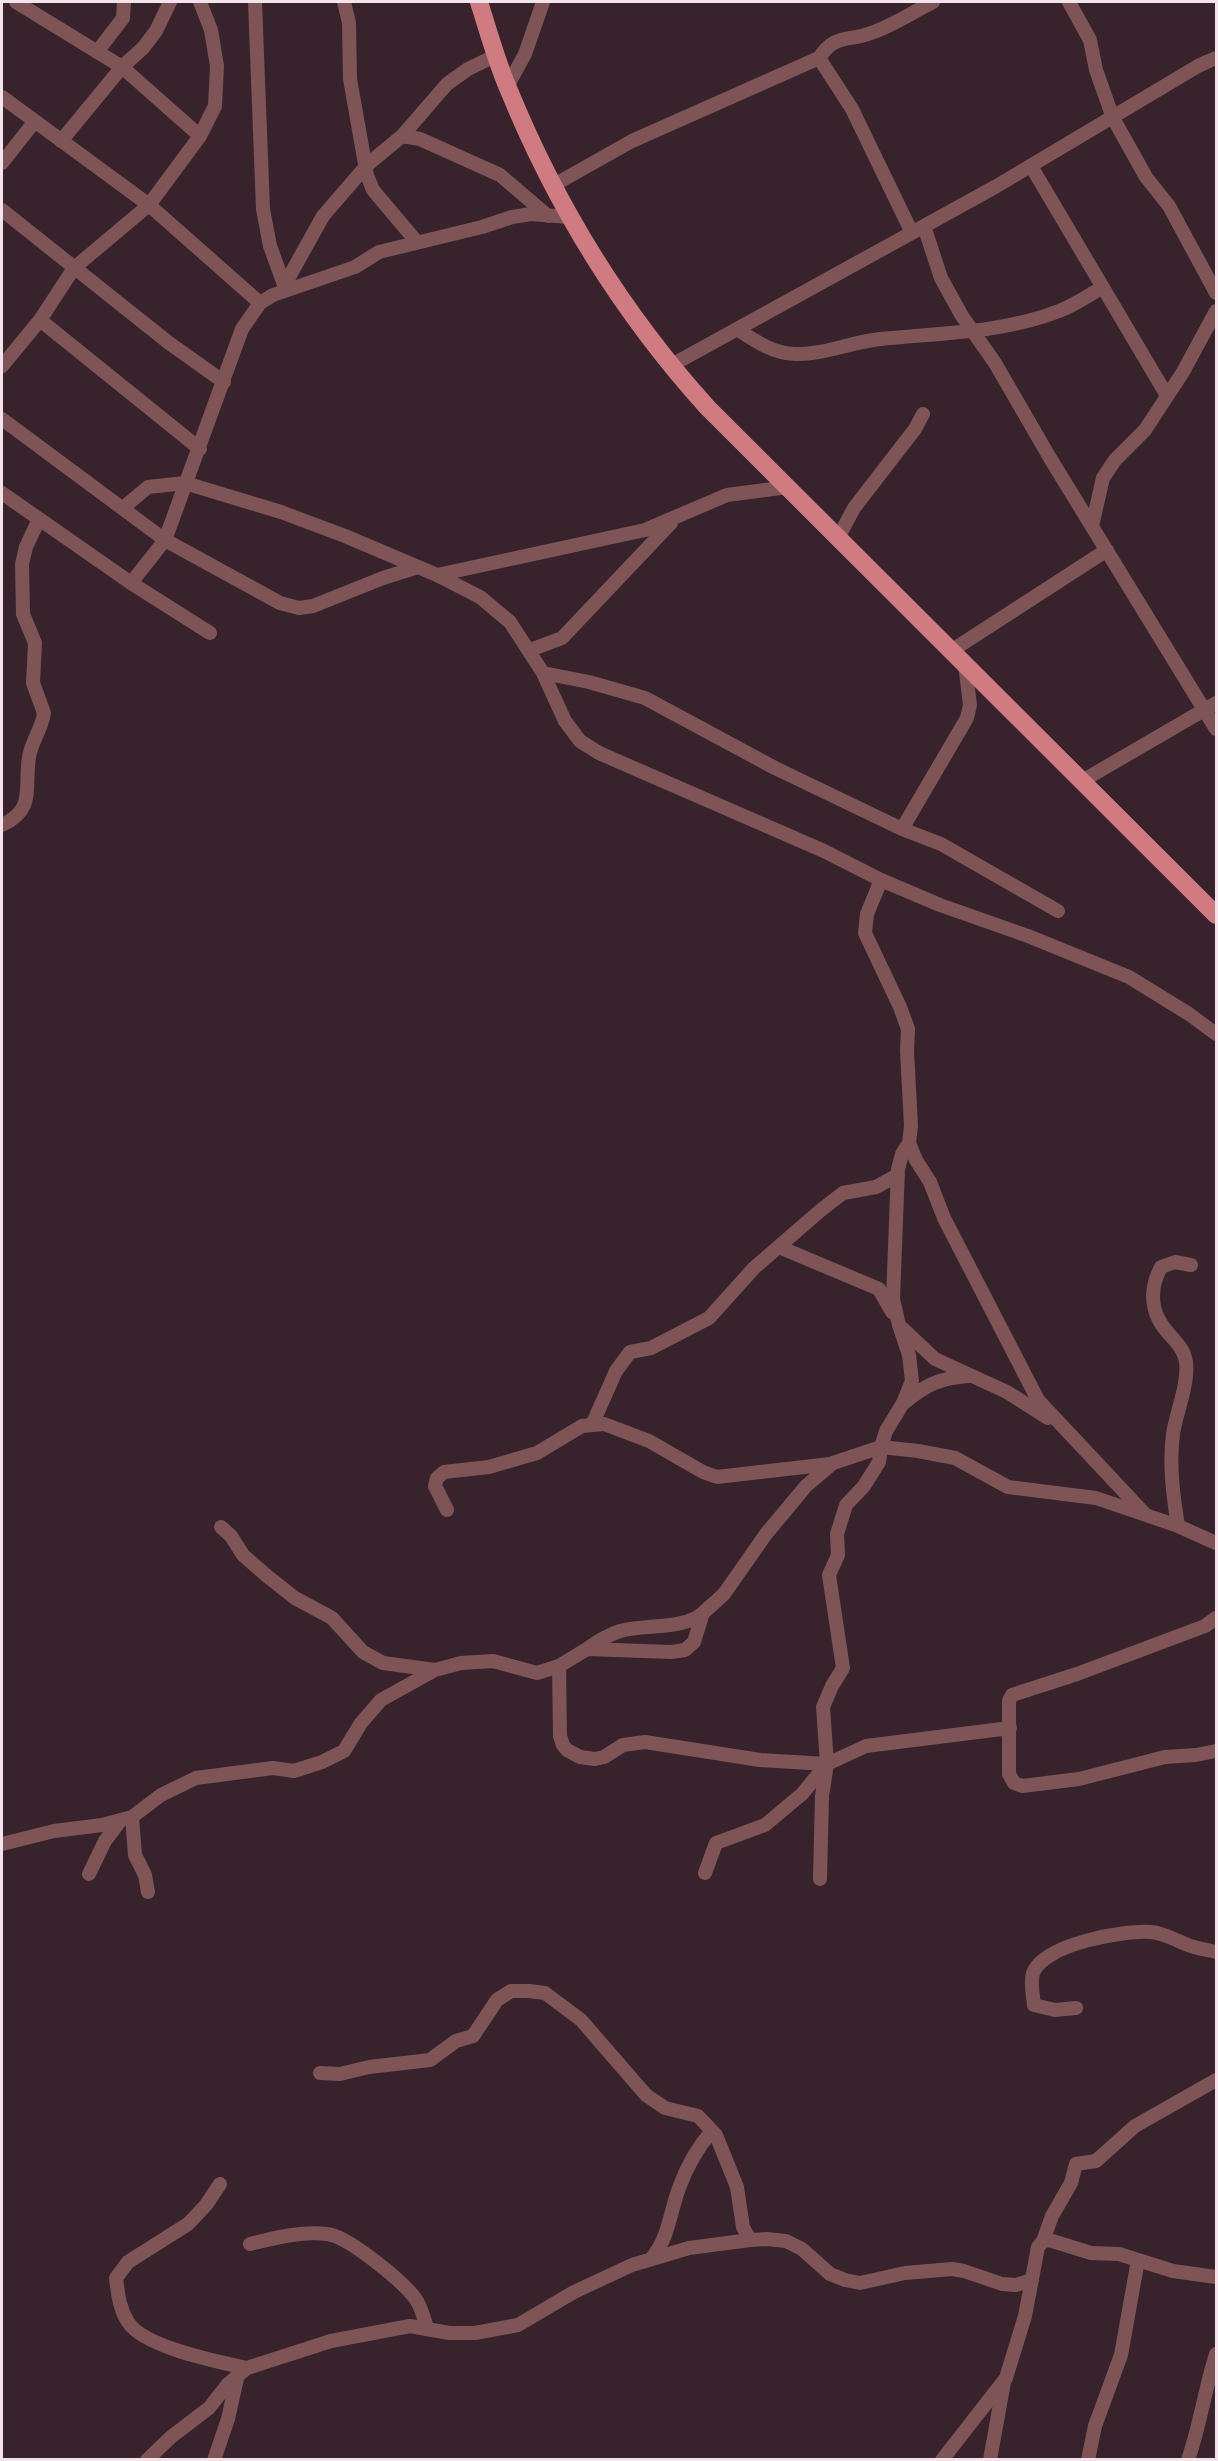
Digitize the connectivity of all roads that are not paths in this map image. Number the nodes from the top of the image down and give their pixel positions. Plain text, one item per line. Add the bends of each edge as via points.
1 (16, 2) edge
2 (124, 2) edge
3 (170, 2) edge
4 (200, 2) edge
5 (255, 2) edge
6 (344, 2) edge
7 (479, 2) edge
8 (543, 2) edge
9 (933, 2) edge
10 (1069, 2) edge
11 (97, 52) junction
12 (496, 55) junction
13 (819, 58) junction
14 (1216, 58) edge
15 (123, 67) junction
16 (507, 87) junction
17 (2, 97) edge
18 (1113, 118) junction
19 (35, 122) junction
20 (200, 136) junction
21 (402, 136) junction
22 (61, 141) junction
23 (2, 163) edge
24 (366, 165) junction
25 (1031, 166) junction
26 (552, 186) junction
27 (149, 205) junction
28 (2, 210) edge
29 (548, 216) junction
30 (569, 217) junction
31 (918, 229) junction
32 (416, 242) junction
33 (74, 268) junction
34 (1103, 286) junction
35 (285, 288) junction
36 (1216, 292) edge
37 (260, 303) junction
38 (1216, 311) edge
39 (40, 320) junction
40 (737, 329) junction
41 (972, 331) junction
42 (2, 366) edge
43 (670, 366) junction
44 (224, 382) junction
45 (1166, 394) junction
46 (923, 414) dead end
47 (2, 419) edge
48 (200, 449) junction
49 (185, 483) junction
50 (788, 487) junction
51 (2, 493) edge
52 (123, 508) junction
53 (679, 516) junction
54 (39, 519) junction
55 (1092, 526) junction
56 (838, 538) junction
57 (165, 540) junction
58 (1107, 550) junction
59 (418, 567) junction
60 (437, 575) junction
61 (131, 583) junction
62 (210, 633) dead end
63 (530, 650) junction
64 (951, 651) junction
65 (964, 664) junction
66 (543, 673) junction
67 (1211, 707) edge
68 (1216, 729) edge
69 (1082, 780) junction
70 (2, 825) edge
71 (902, 829) junction
72 (881, 880) junction
73 (1058, 911) dead end
74 (1216, 915) edge
75 (1216, 1034) edge
76 (909, 1143) junction
77 (898, 1175) junction
78 (779, 1247) junction
79 (1191, 1265) dead end
80 (899, 1325) junction
81 (971, 1376) junction
82 (903, 1403) junction
83 (592, 1425) junction
84 (1060, 1425) junction
85 (881, 1447) junction
86 (833, 1463) junction
87 (447, 1510) dead end
88 (1145, 1515) junction
89 (1178, 1526) junction
90 (221, 1527) dead end
91 (1216, 1543) edge
92 (703, 1613) junction
93 (1216, 1618) edge
94 (587, 1649) junction
95 (559, 1666) junction
96 (435, 1670) junction
97 (1010, 1728) junction
98 (1216, 1751) edge
99 (827, 1764) junction
100 (126, 1819) junction
101 (2, 1845) edge
102 (705, 1873) dead end
103 (89, 1875) dead end
104 (820, 1879) dead end
105 (148, 1892) dead end
106 (1216, 1952) edge
107 (1076, 2008) dead end
108 (320, 2073) dead end
109 (1216, 2080) edge
110 (712, 2131) junction
111 (220, 2184) dead end
112 (750, 2240) junction
113 (1043, 2241) junction
114 (250, 2244) dead end
115 (652, 2258) junction
116 (1138, 2260) junction
117 (1216, 2277) edge
118 (1032, 2280) junction
119 (428, 2328) junction
120 (1216, 2354) edge
121 (243, 2371) junction
122 (1004, 2382) junction
123 (147, 2460) edge
124 (214, 2460) edge
125 (942, 2460) edge
126 (990, 2460) edge
127 (1088, 2460) edge
128 (1188, 2460) edge

1 - 11 street
2 - 11 street via 123,18
3 - 15 street via 156,31
4 - 20 street via 211,30 217,66 215,106
5 - 35 street via 262,209
6 - 24 street via 349,23 350,79
7 - 12 main road
8 - 16 street via 525,54
9 - 13 street via 870,34 838,39
10 - 18 street via 1090,40
11 - 15 street
12 - 16 main road
12 - 21 street via 447,84
13 - 26 street via 632,141
13 - 31 street via 852,109
14 - 18 street
15 - 20 street
15 - 22 street
16 - 26 main road
17 - 19 street
18 - 25 street
18 - 36 street via 1146,177 1169,206
19 - 22 street
19 - 23 street
20 - 27 street
21 - 24 street
21 - 29 street via 420,139 500,175
22 - 27 street
24 - 32 street via 373,190
24 - 35 street via 323,216
25 - 31 street
25 - 34 street
26 - 30 main road
27 - 33 street
27 - 37 street
28 - 33 street
29 - 30 street
29 - 32 street via 512,217
30 - 43 main road via 608,280
31 - 40 street
31 - 41 street
32 - 35 street via 379,252 355,267
33 - 39 street
33 - 44 street
34 - 41 street via 1060,311
34 - 45 street
35 - 37 street
37 - 44 street via 242,329
38 - 45 street via 1183,372
39 - 42 street
39 - 48 street
40 - 41 street via 771,350 795,354 877,339
40 - 43 street
41 - 55 street
43 - 50 main road
44 - 48 street
45 - 55 street via 1145,430 1103,478
46 - 56 street via 854,508
47 - 52 street
48 - 49 street
49 - 52 street via 148,487
49 - 57 street
49 - 59 street via 281,512
50 - 53 street via 727,495
50 - 56 main road
51 - 54 street
52 - 57 street
53 - 60 street via 645,530
53 - 63 street via 562,638
54 - 61 street
54 - 70 street via 22,564 23,614 35,643 33,683 44,713 29,756 25,806 15,819
55 - 58 street
56 - 64 main road
57 - 59 street via 280,603 299,608
57 - 61 street
58 - 64 street
58 - 67 street
59 - 60 street
60 - 63 street via 488,604 510,622
61 - 62 street
63 - 66 street
64 - 65 main road
65 - 69 main road
65 - 71 street via 970,705 967,718
66 - 71 street via 645,698 775,768
66 - 72 street via 566,721 580,741 598,753 824,850
67 - 68 street
67 - 69 street
69 - 74 main road
71 - 73 street via 941,844
72 - 75 street via 1129,977
72 - 76 street via 867,914 865,933 908,1029
76 - 77 street via 902,1154
76 - 84 street via 1038,1400
77 - 78 street via 876,1187 843,1193
77 - 80 street via 893,1299
78 - 80 street via 879,1289
78 - 83 street via 754,1268 709,1318 651,1348 630,1353 616,1371
79 - 89 street via 1175,1262 1161,1267 1153,1282 1159,1320 1183,1350 1186,1364 1173,1436 1171,1478
80 - 81 street via 935,1359
80 - 82 street via 912,1380
81 - 82 street via 952,1377 925,1386
81 - 84 street via 1007,1392
82 - 85 street
83 - 86 street via 604,1424 649,1441 717,1477
83 - 87 street via 582,1426 537,1453 489,1467 444,1472 436,1478 435,1486
84 - 88 street
85 - 86 street
85 - 88 street via 955,1458 1008,1487 1095,1497
85 - 99 street via 879,1462 846,1505 837,1534 838,1555 829,1575 843,1668 823,1707
86 - 92 street via 802,1490 724,1594
88 - 89 street
89 - 91 street
90 - 96 street via 243,1555 295,1598 332,1618 363,1652 383,1663
92 - 94 street via 689,1622 620,1631
92 - 94 street via 693,1642 685,1650
93 - 97 street via 1205,1626 1012,1695
94 - 95 street
95 - 96 street via 537,1673 492,1660
95 - 99 street via 560,1736 567,1750 580,1756 595,1759 623,1745 645,1742 760,1760
96 - 100 street via 381,1700 344,1751 322,1762 294,1771 273,1768 196,1778 161,1795
97 - 98 street via 1009,1774 1014,1783 1022,1786 1079,1779 1165,1757
97 - 99 street via 866,1746
99 - 102 street via 802,1794 765,1825 716,1843
99 - 104 street via 822,1796
100 - 101 street via 54,1831
100 - 103 street via 105,1841
100 - 105 street
106 - 107 street via 1153,1932 1087,1939 1046,1959 1034,1972 1034,2005 1055,2010
108 - 110 street via 340,2074 430,2060 456,2042 473,2036 497,2000 511,1992 545,1993 581,2020 646,2095 665,2108 698,2116
109 - 113 street via 1136,2126 1096,2161 1076,2164 1071,2184
110 - 112 street via 737,2187 743,2227
110 - 115 street via 689,2162 676,2196 671,2224
111 - 121 street via 188,2224 128,2262 116,2278 118,2301 128,2325 168,2348
112 - 115 street via 689,2248
112 - 118 street via 786,2241 802,2249 830,2274 860,2283 905,2273 952,2269 1002,2284
113 - 116 street
113 - 118 street via 1038,2247
114 - 119 street via 300,2234 328,2234 346,2240 404,2286 417,2300
115 - 119 street via 574,2292 518,2325 475,2333
116 - 117 street
116 - 127 street via 1121,2355 1095,2426
118 - 122 street
119 - 121 street via 410,2326 331,2341
120 - 128 street
121 - 123 street via 209,2408
121 - 124 street
122 - 125 street
122 - 126 street

